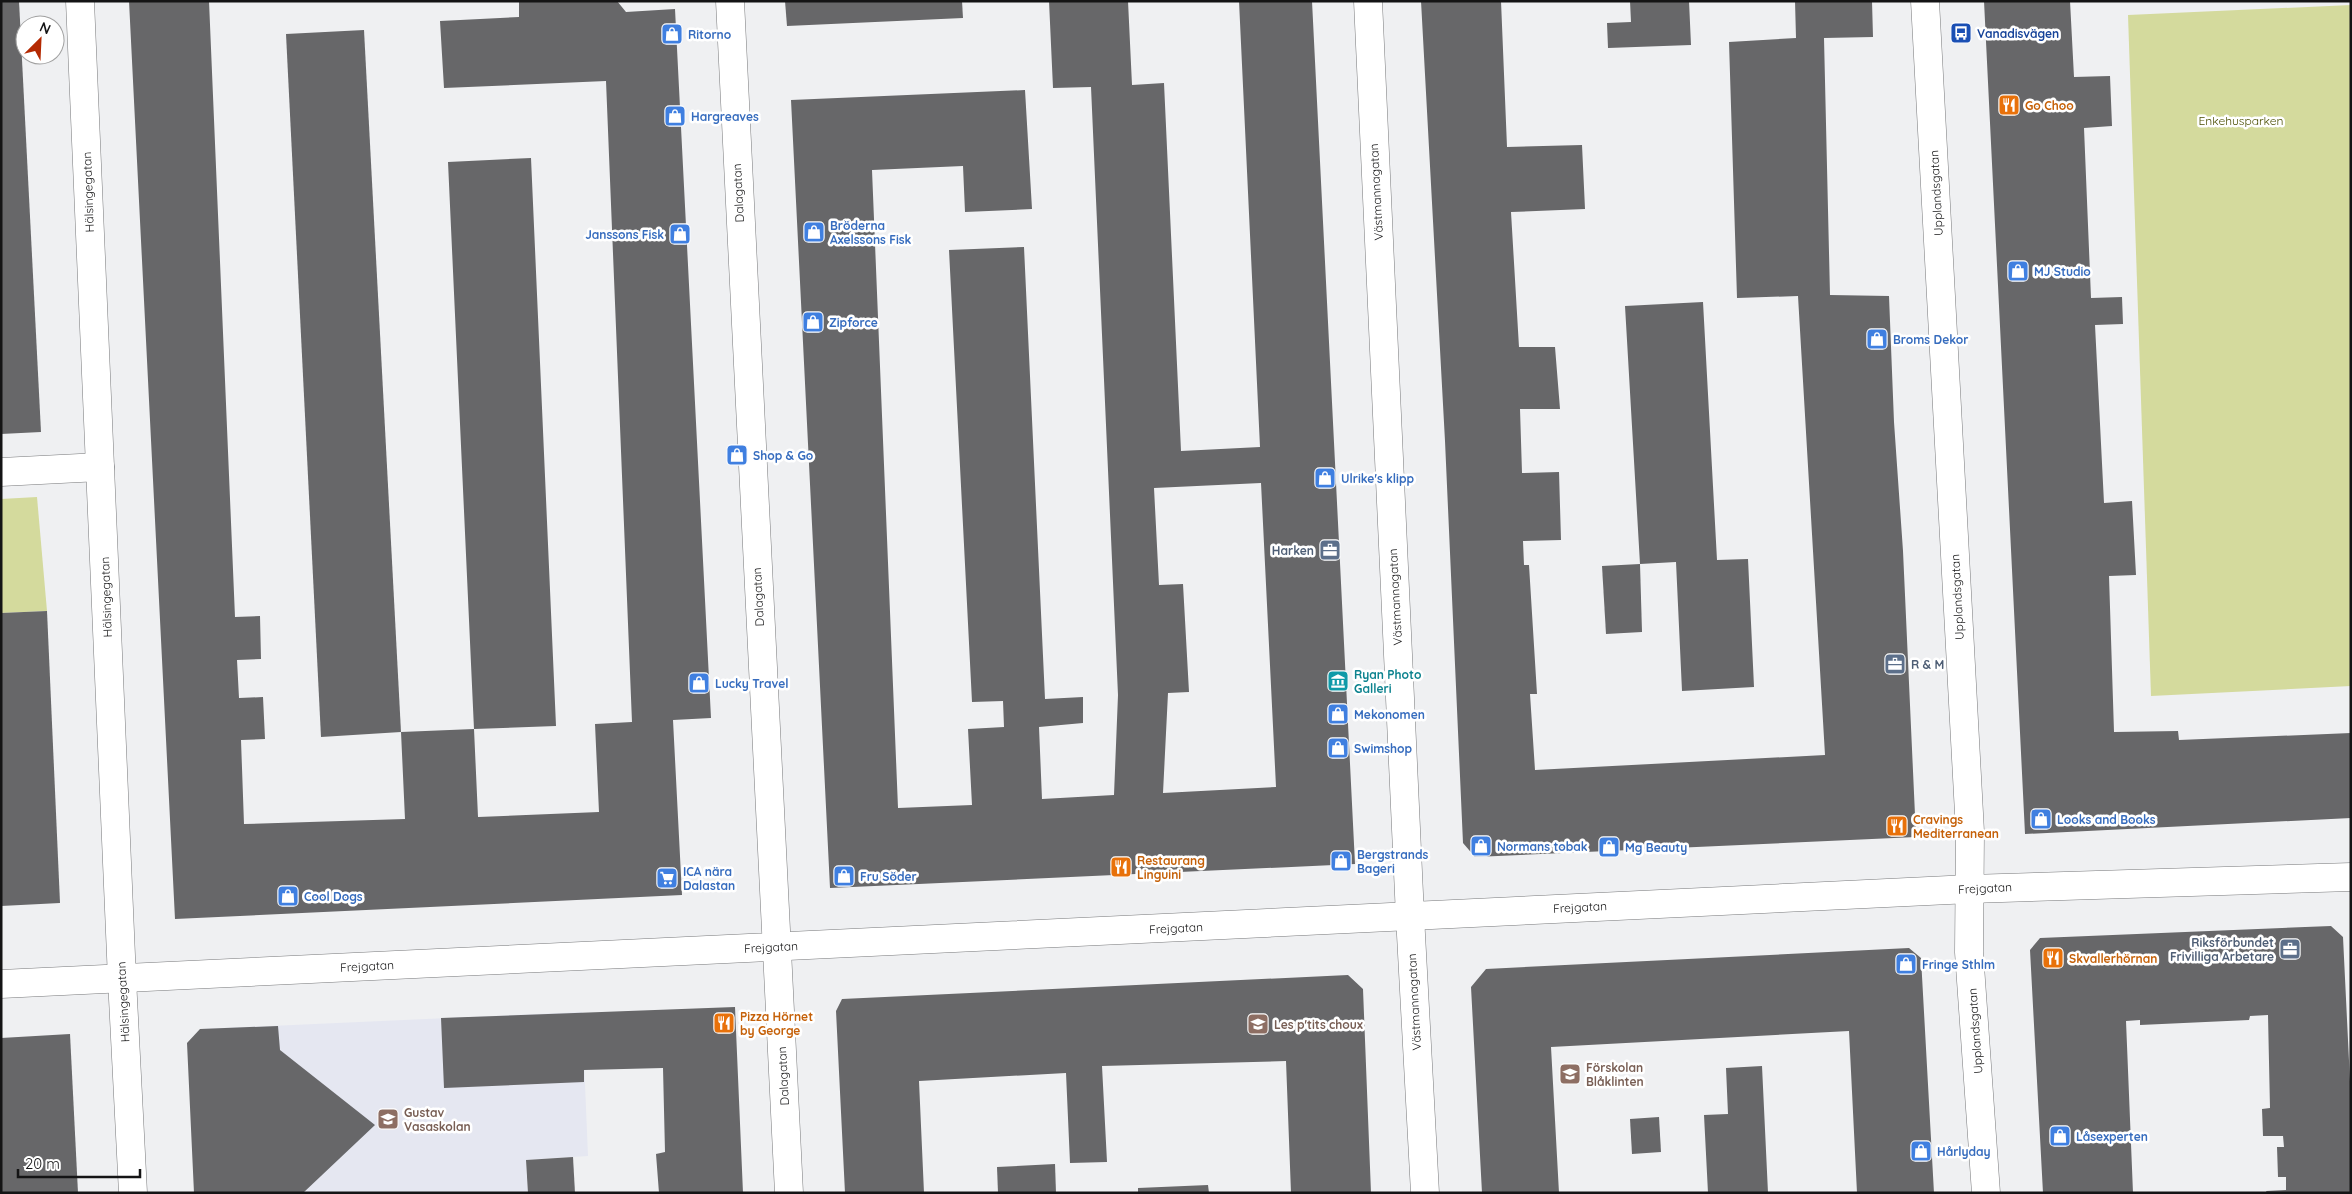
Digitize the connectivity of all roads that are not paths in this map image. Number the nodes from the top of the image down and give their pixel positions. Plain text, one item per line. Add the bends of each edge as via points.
1 (80, 1) edge
2 (730, 1) edge
3 (1368, 1) edge
4 (1925, 1) edge
5 (100, 467) junction
6 (1, 472) edge
7 (2351, 877) edge
8 (1970, 889) junction
9 (1410, 916) junction
10 (777, 947) junction
11 (122, 979) junction
12 (1, 984) edge
13 (133, 1193) edge
14 (789, 1193) edge
15 (1425, 1193) edge
16 (1986, 1193) edge

1 - 5 street, Hälsingegatan
2 - 10 street, Dalagatan
3 - 9 street, Västmannagatan
4 - 8 street, Upplandsgatan via 1970,832
5 - 6 street
5 - 11 street, Hälsingegatan
7 - 8 street, Frejgatan
8 - 9 street, Frejgatan
8 - 16 street, Upplandsgatan via 1969,952
9 - 10 street, Frejgatan
9 - 15 street, Västmannagatan
10 - 11 street, Frejgatan
10 - 14 street, Dalagatan
11 - 12 street, Frejgatan
11 - 13 street, Hälsingegatan

